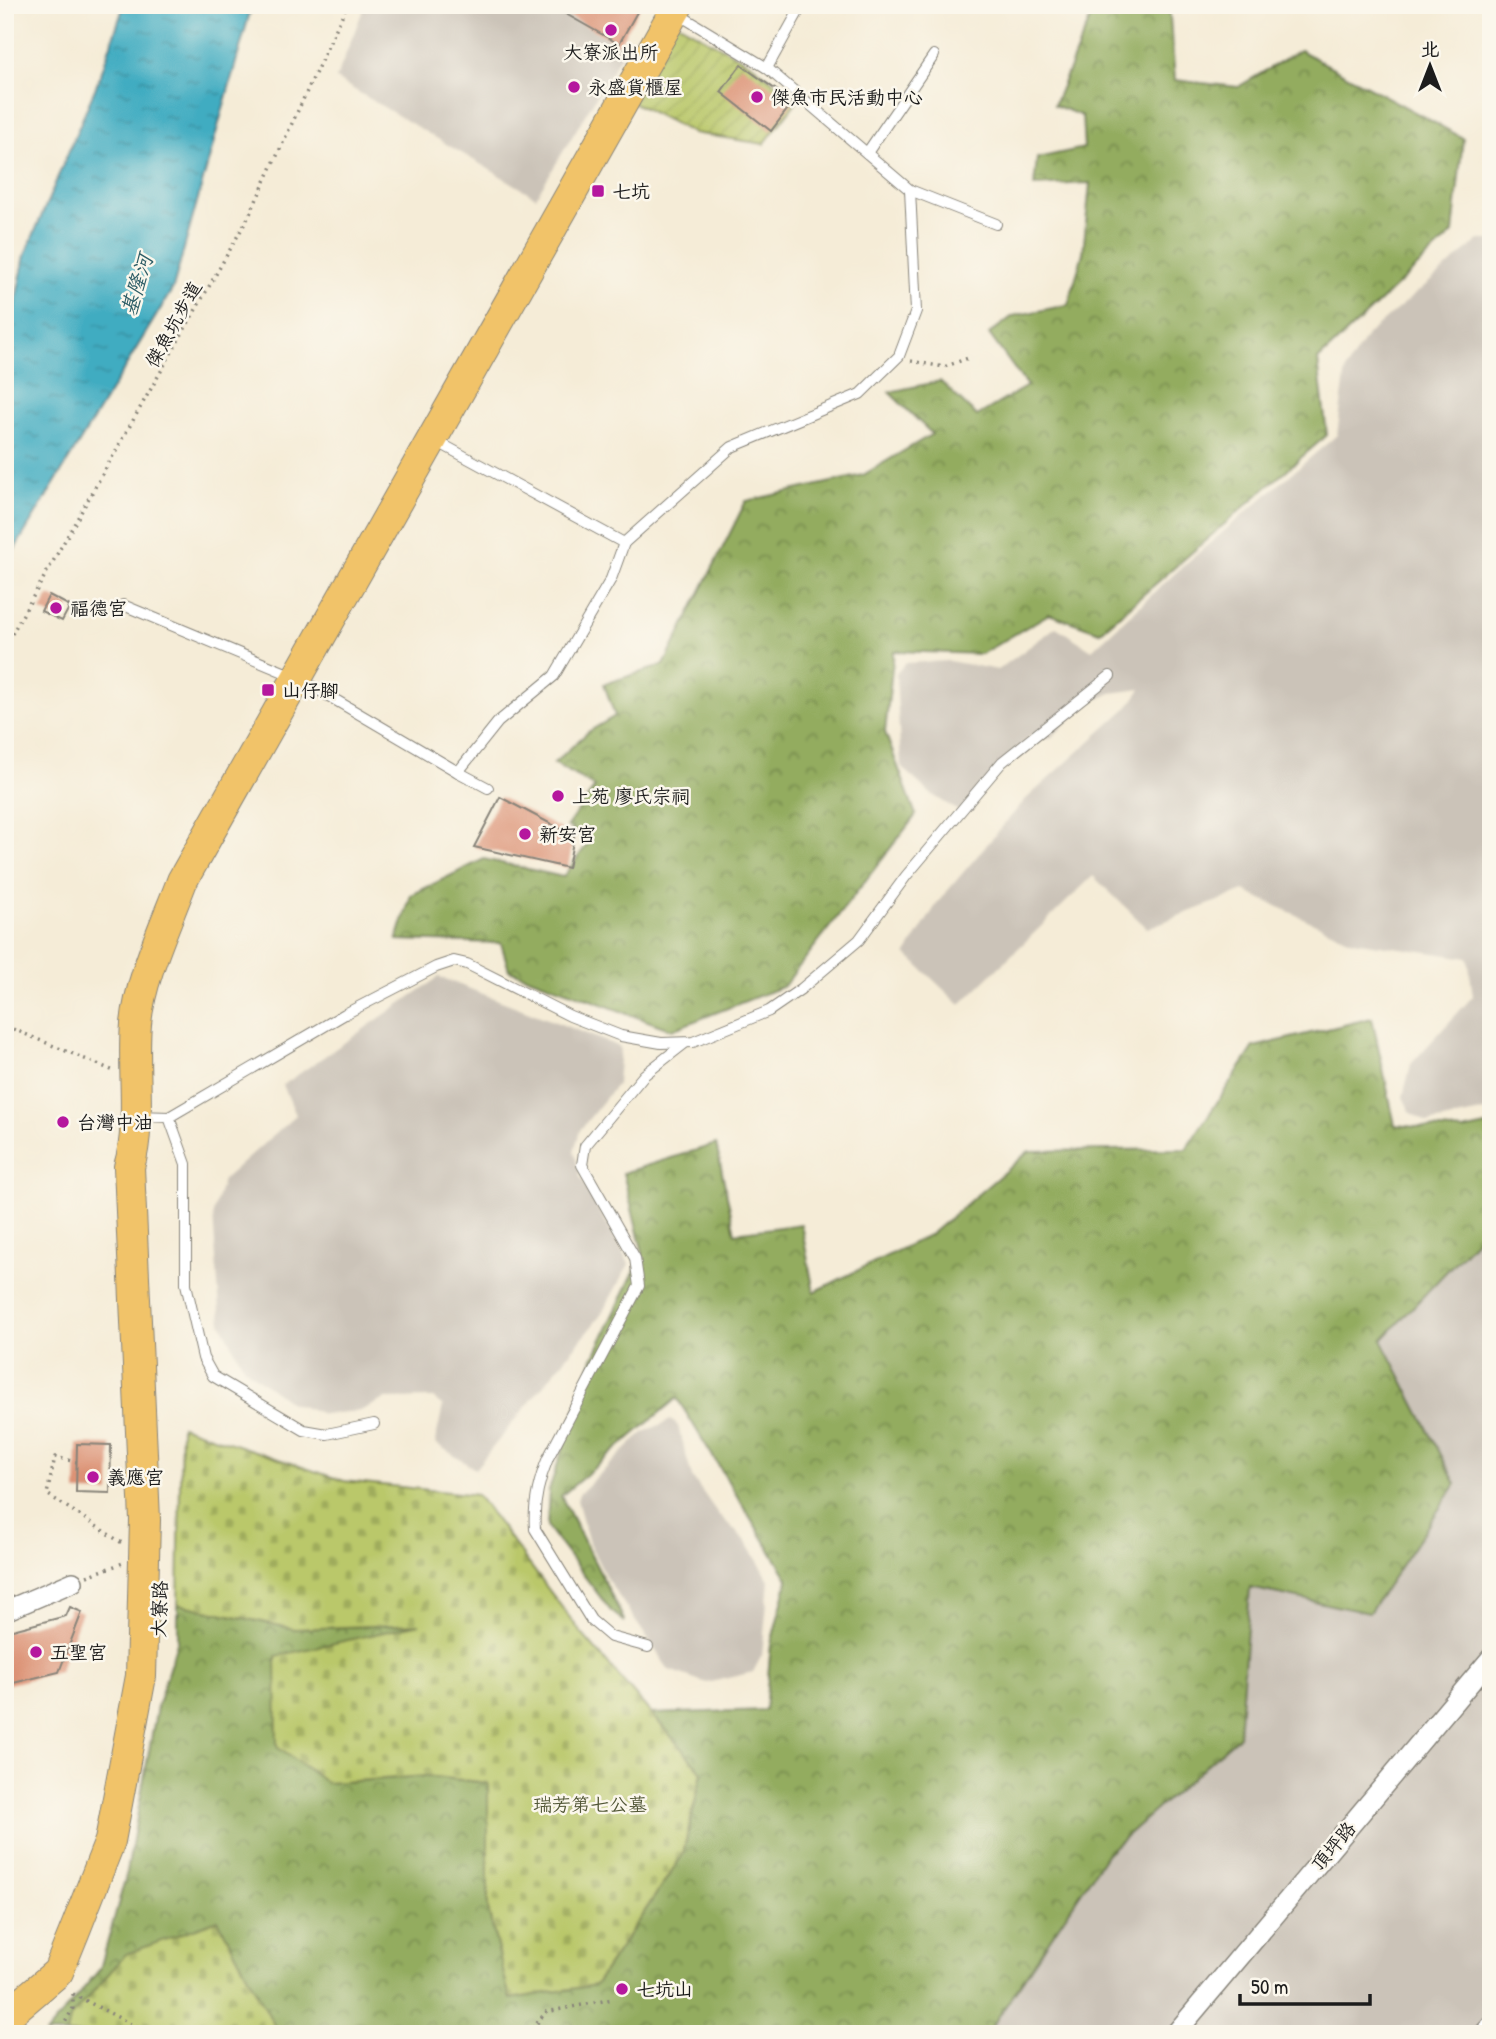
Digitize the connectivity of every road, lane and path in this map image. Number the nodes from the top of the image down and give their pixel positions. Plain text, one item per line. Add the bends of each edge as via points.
1 (347, 5) edge
2 (802, 5) edge
3 (677, 8) edge
4 (934, 55) dead end
5 (767, 68) junction
6 (867, 153) junction
7 (910, 190) junction
8 (996, 224) dead end
9 (899, 356) junction
10 (971, 357) dead end
11 (433, 440) junction
12 (624, 543) junction
13 (123, 605) dead end
14 (5, 646) edge
15 (1110, 676) dead end
16 (298, 678) junction
17 (458, 772) junction
18 (488, 788) dead end
19 (13, 1029) dead end
20 (685, 1042) junction
21 (134, 1099) junction
22 (169, 1117) junction
23 (136, 1145) junction
24 (374, 1424) dead end
25 (77, 1462) dead end
26 (131, 1549) dead end
27 (130, 1560) dead end
28 (74, 1582) joint
29 (5, 1611) edge
30 (648, 1647) dead end
31 (1491, 1658) edge
32 (71, 1989) junction
33 (613, 1999) dead end
34 (5, 2017) edge
35 (1491, 2026) edge
36 (10, 2034) edge
37 (59, 2034) edge
38 (150, 2034) edge
39 (528, 2034) edge
40 (1175, 2034) edge
41 (1484, 2034) edge

1 - 14 path, 傑魚坑步道 via 249,216
2 - 5 lane
3 - 5 lane
3 - 11 main road, 大寮路
4 - 6 lane
5 - 6 lane
6 - 7 lane
7 - 8 lane
7 - 9 lane via 916,311
9 - 10 path via 944,367
9 - 12 lane via 860,394 732,447
11 - 12 lane
11 - 16 main road, 大寮路
12 - 17 lane via 611,579 554,676 498,722
13 - 16 lane
15 - 20 lane via 1002,762 859,940 769,1011
16 - 17 lane
16 - 21 main road, 大寮路 via 182,881 136,1020
17 - 18 lane
19 - 21 path
20 - 22 lane via 621,1036 454,961 345,1014
20 - 30 lane via 644,1075 585,1146 581,1157 635,1258 639,1286 548,1458 534,1516 535,1529 591,1620 611,1637
21 - 22 lane
21 - 23 main road, 大寮路
22 - 24 lane via 187,1164 188,1298 203,1359 213,1376 304,1430 327,1434
23 - 32 main road, 大寮路 via 147,1167 158,1360 162,1523 156,1683 120,1854
23 - 34 main road, 大寮路 via 129,1167 145,1520 141,1676 110,1842 75,1930 58,1972
25 - 26 path via 55,1457 47,1494
27 - 28 path
28 - 29 street
31 - 40 street, 頂坪路
32 - 36 main road, 大寮路
32 - 37 path via 73,2008
32 - 38 path
33 - 39 path via 546,2012
35 - 41 street

